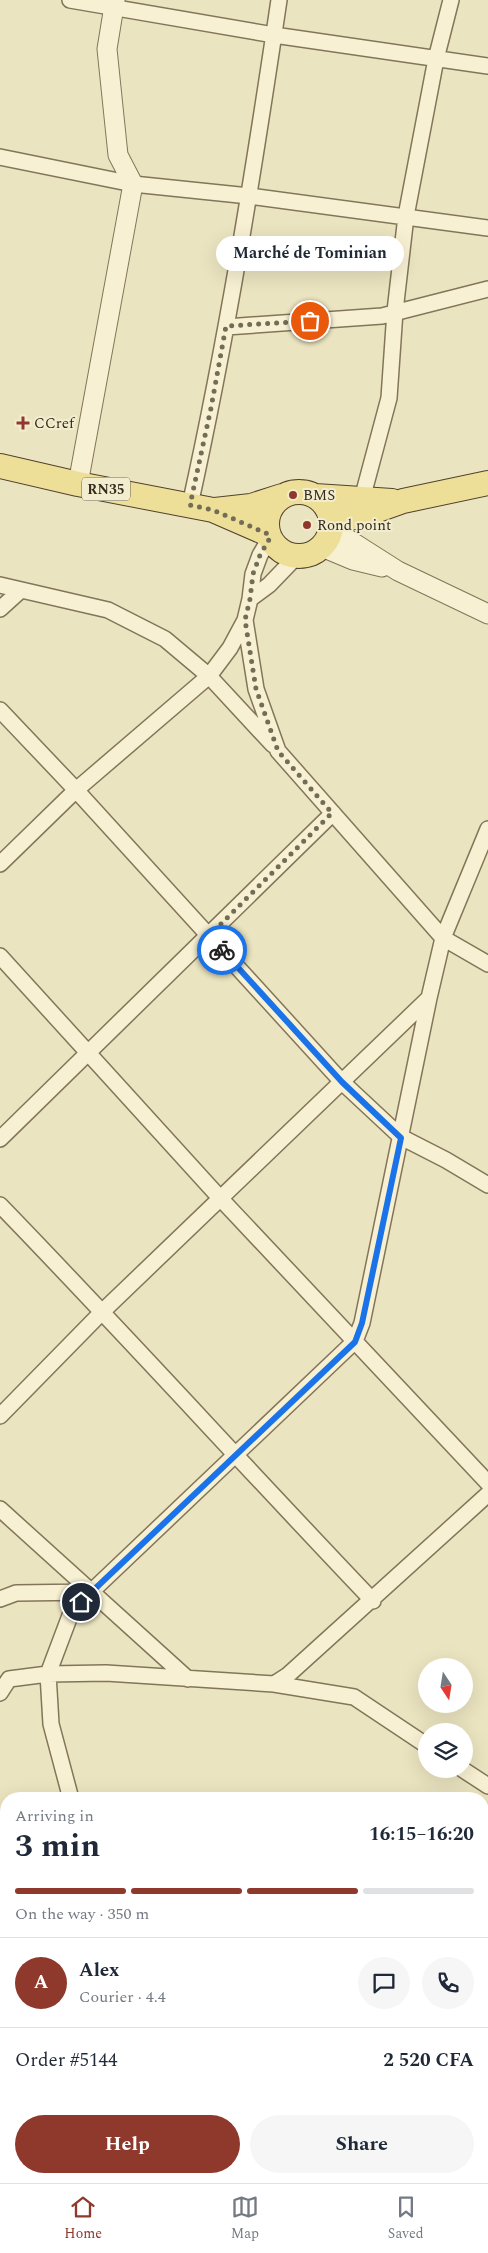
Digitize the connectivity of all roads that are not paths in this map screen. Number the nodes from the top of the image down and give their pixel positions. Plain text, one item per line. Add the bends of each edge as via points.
1 (70, 0) edge
2 (279, 0) edge
3 (451, 0) edge
4 (114, 4) edge
5 (274, 35) junction
6 (436, 59) junction
7 (488, 66) edge
8 (0, 157) edge
9 (133, 184) junction
10 (249, 196) junction
11 (406, 216) junction
12 (488, 228) edge
13 (488, 288) edge
14 (395, 311) junction
15 (226, 326) junction
16 (0, 466) edge
17 (488, 483) edge
18 (78, 484) junction
19 (282, 496) junction
20 (315, 496) junction
21 (362, 499) junction
22 (403, 501) junction
23 (190, 505) junction
24 (213, 510) junction
25 (328, 532) junction
26 (269, 536) junction
27 (297, 556) junction
28 (0, 585) edge
29 (21, 590) junction
30 (250, 599) junction
31 (0, 609) edge
32 (488, 614) edge
33 (245, 620) junction
34 (209, 676) junction
35 (0, 710) edge
36 (278, 751) junction
37 (76, 790) junction
38 (332, 813) junction
39 (488, 829) edge
40 (0, 864) edge
41 (209, 936) junction
42 (443, 938) junction
43 (0, 956) edge
44 (488, 964) edge
45 (429, 998) junction
46 (88, 1053) junction
47 (342, 1082) junction
48 (401, 1138) junction
49 (0, 1139) edge
50 (488, 1184) edge
51 (220, 1198) junction
52 (0, 1204) edge
53 (103, 1311) junction
54 (355, 1342) junction
55 (0, 1416) edge
56 (234, 1455) junction
57 (488, 1483) edge
58 (488, 1494) edge
59 (0, 1509) edge
60 (92, 1592) junction
61 (0, 1599) edge
62 (372, 1601) junction
63 (48, 1674) junction
64 (188, 1679) junction
65 (274, 1684) junction
66 (0, 1693) edge
67 (418, 1740) edge
68 (473, 1776) edge
69 (488, 1786) edge
70 (69, 1792) edge

1 - 4 street
2 - 5 street
3 - 6 street
4 - 5 street
4 - 9 street via 107,49 118,155
5 - 6 street
5 - 10 street
6 - 7 street
6 - 11 street
8 - 9 street
9 - 10 street
9 - 18 street
10 - 11 street
10 - 15 street
11 - 12 street
11 - 14 street
13 - 14 street
14 - 15 street via 382,316
14 - 21 street via 389,398
15 - 23 street
16 - 18 main road, RN35
17 - 22 main road, RN35
18 - 23 main road, RN35
19 - 20 main road, RN35 via 302,492
19 - 24 main road, RN35 via 252,506
19 - 26 main road via 269,512
20 - 21 main road, RN35
20 - 25 main road via 326,505
21 - 22 main road, RN35
22 - 25 main road, RN35
23 - 24 main road, RN35
24 - 26 main road, RN35
25 - 27 main road, RN35 via 306,556
25 - 32 street via 398,571
26 - 27 main road, RN35 via 278,549
26 - 30 street via 253,574
27 - 30 street
28 - 29 street
29 - 31 street
29 - 34 street via 108,610 165,639
30 - 33 street
33 - 34 street via 230,648
33 - 36 street via 256,689
34 - 36 street
34 - 37 street
35 - 37 street
36 - 38 street
37 - 40 street
37 - 41 street
38 - 41 street
38 - 42 street
39 - 42 street
41 - 46 street
41 - 47 street
42 - 44 street
42 - 45 street
43 - 46 street
45 - 47 street
45 - 48 street
46 - 49 street
46 - 51 street
47 - 48 street
47 - 51 street
48 - 50 street
48 - 54 street via 362,1323
51 - 53 street
51 - 54 street
52 - 53 street
53 - 55 street
53 - 56 street
54 - 56 street
54 - 57 street
56 - 60 street
56 - 62 street
58 - 62 street
59 - 60 street
60 - 61 street via 16,1593
60 - 63 street via 71,1613
60 - 64 street
62 - 65 street
63 - 64 street via 106,1673
63 - 66 street via 9,1678
63 - 70 street via 51,1724
64 - 65 street
65 - 67 street via 354,1697
68 - 69 street

